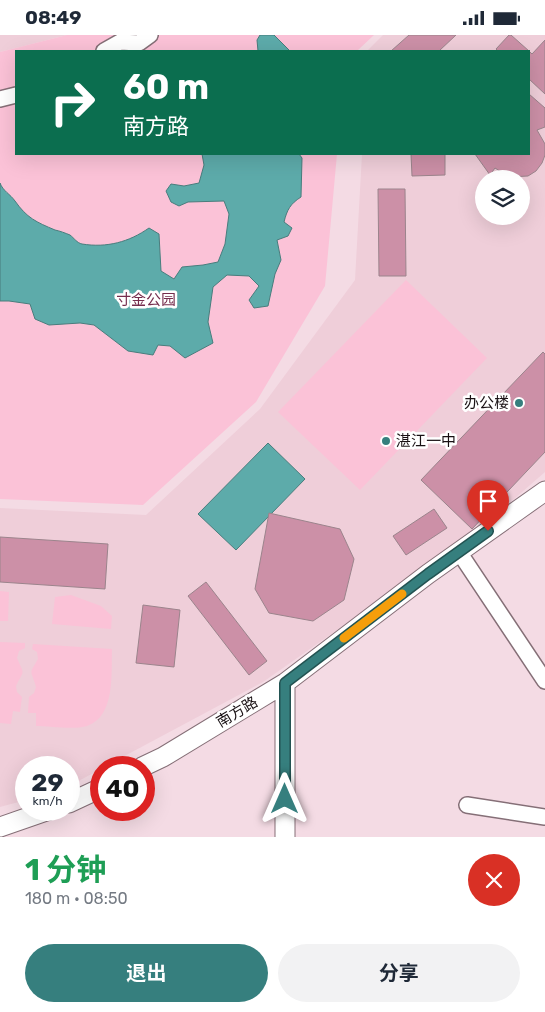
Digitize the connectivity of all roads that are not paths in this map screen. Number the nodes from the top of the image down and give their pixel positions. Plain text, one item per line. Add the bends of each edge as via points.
1 (150, 35) edge
2 (106, 50) edge
3 (15, 95) edge
4 (0, 99) edge
5 (545, 491) edge
6 (459, 552) junction
7 (545, 681) edge
8 (285, 683) junction
9 (155, 761) edge
10 (467, 805) dead end
11 (545, 817) edge
12 (17, 821) edge
13 (0, 827) edge
14 (285, 837) edge

1 - 2 street via 139,43 120,42
3 - 4 street
5 - 6 street, 南方路
6 - 7 street
6 - 8 street, 南方路
8 - 9 street, 南方路
8 - 14 street
10 - 11 street
12 - 13 street

